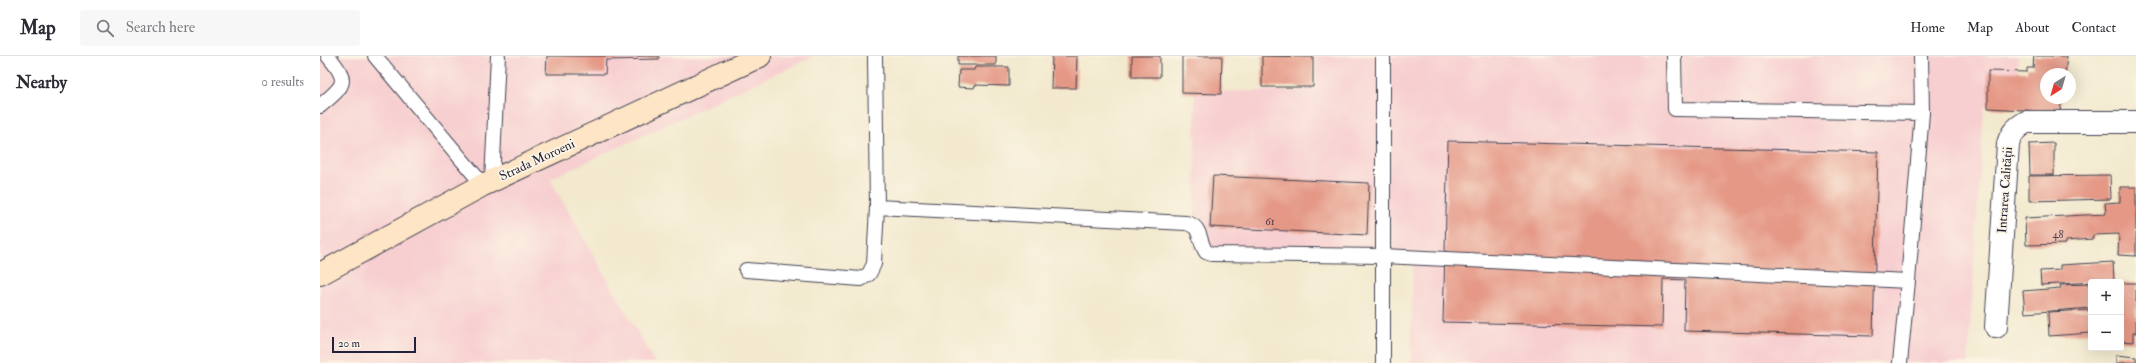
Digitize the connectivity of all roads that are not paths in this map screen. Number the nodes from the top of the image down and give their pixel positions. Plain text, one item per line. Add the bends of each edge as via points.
1 (328, 56) edge
2 (375, 56) edge
3 (498, 56) edge
4 (760, 56) edge
5 (875, 56) edge
6 (1383, 56) edge
7 (1674, 56) edge
8 (1921, 56) edge
9 (320, 106) edge
10 (1922, 113) junction
11 (2136, 122) edge
12 (488, 183) junction
13 (877, 207) junction
14 (1383, 256) junction
15 (746, 270) dead end
16 (320, 274) edge
17 (1908, 281) junction
18 (1996, 327) dead end
19 (1384, 363) edge
20 (1900, 363) edge

1 - 9 lane via 342,72 342,84 336,93
2 - 12 lane
3 - 12 lane
4 - 12 street, Strada Moroeni
5 - 13 lane
6 - 14 lane
7 - 10 lane via 1675,109
8 - 10 lane
10 - 17 lane
11 - 18 street, Intrarea Calității via 2026,122 2016,128 2010,136
12 - 16 street, Strada Moroeni
13 - 14 lane via 1186,223 1193,224 1198,229 1202,246 1206,252 1212,254
13 - 15 lane via 874,264 870,274 861,279
14 - 17 lane
14 - 19 lane
17 - 20 lane

